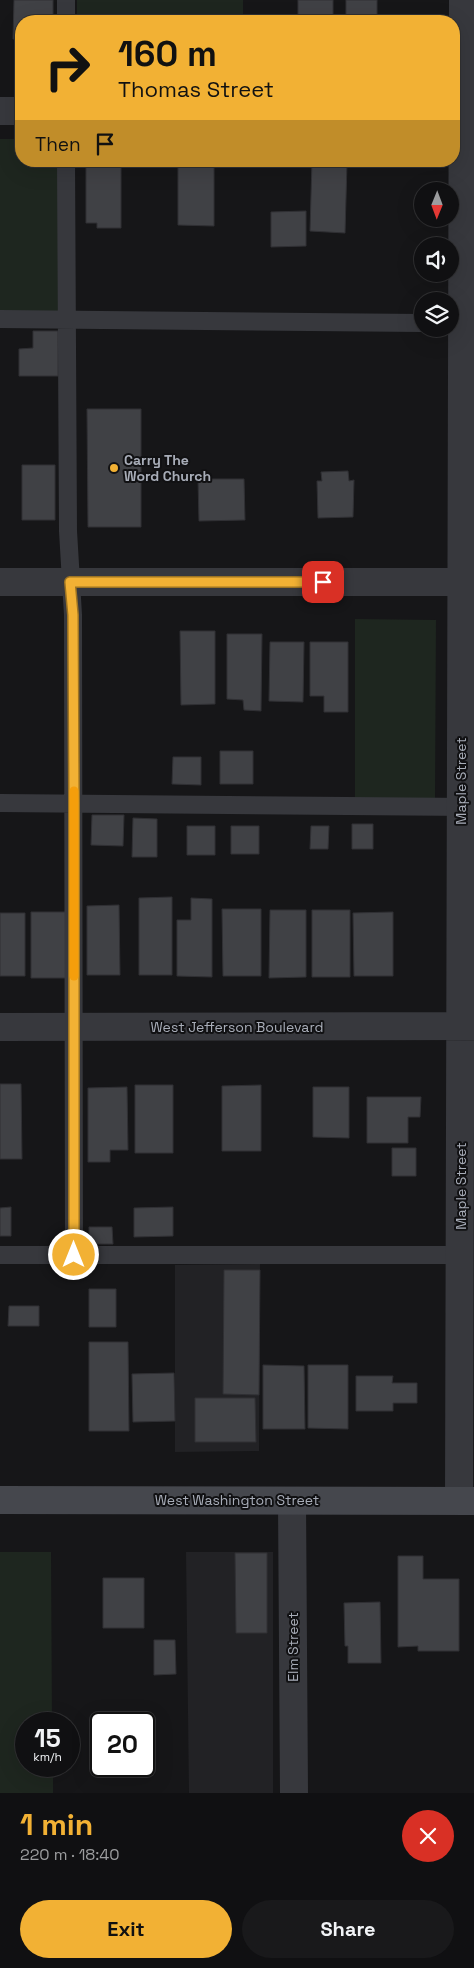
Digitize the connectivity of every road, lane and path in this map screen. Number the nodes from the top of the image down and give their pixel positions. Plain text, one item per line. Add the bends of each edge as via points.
1 (66, 0) edge
2 (463, 0) edge
3 (66, 15) edge
4 (464, 105) edge
5 (0, 111) edge
6 (15, 111) edge
7 (66, 167) edge
8 (457, 292) edge
9 (67, 318) junction
10 (0, 319) edge
11 (414, 323) edge
12 (459, 332) edge
13 (468, 360) edge
14 (468, 581) edge
15 (0, 582) edge
16 (70, 582) junction
17 (0, 802) edge
18 (74, 803) junction
19 (468, 807) edge
20 (467, 1026) edge
21 (0, 1027) edge
22 (74, 1027) junction
23 (467, 1222) edge
24 (0, 1255) edge
25 (74, 1255) junction
26 (461, 1255) junction
27 (0, 1500) edge
28 (292, 1501) junction
29 (466, 1501) edge
30 (294, 1793) edge

1 - 3 lane
2 - 4 street, Maple Street
4 - 8 street, Maple Street
5 - 6 street
7 - 9 lane
9 - 10 lane
9 - 11 lane
9 - 16 lane
12 - 13 street, Maple Street
13 - 14 street, Maple Street
14 - 16 street
14 - 19 street, Maple Street
15 - 16 street
16 - 18 lane
17 - 18 lane
18 - 19 lane
18 - 22 lane
19 - 20 street, Maple Street
20 - 22 street, West Jefferson Boulevard
20 - 23 street, Maple Street
21 - 22 street, West Jefferson Boulevard
22 - 25 lane
23 - 26 street, Maple Street
24 - 25 lane
25 - 26 lane
26 - 29 street, Maple Street
27 - 28 street, West Washington Street
28 - 29 street, West Washington Street
28 - 30 street, Elm Street

